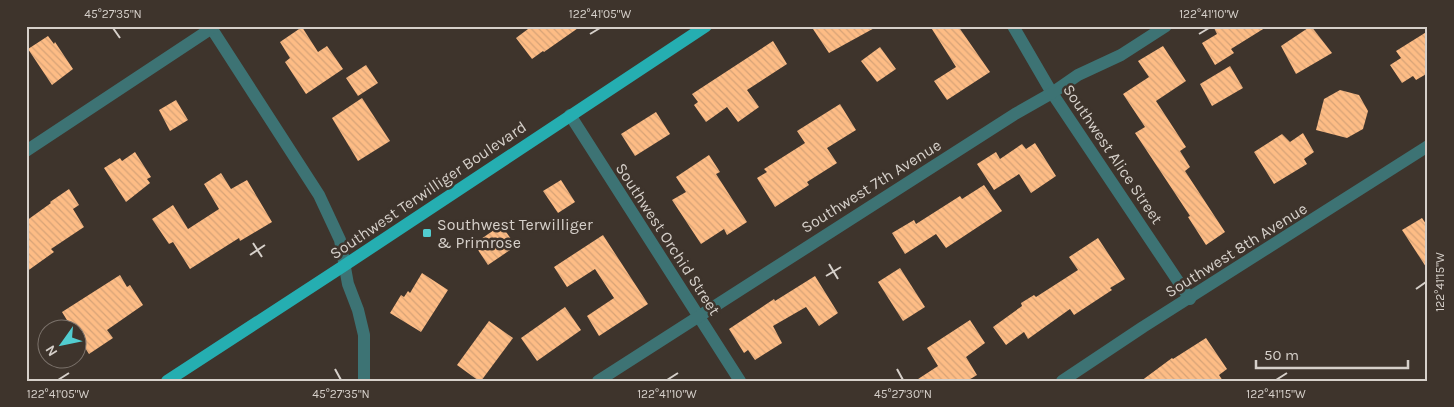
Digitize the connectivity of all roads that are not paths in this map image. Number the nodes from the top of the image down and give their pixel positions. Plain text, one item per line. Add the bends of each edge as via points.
1 (706, 26) edge
2 (1012, 26) edge
3 (1166, 26) edge
4 (211, 27) edge
5 (1052, 93) junction
6 (570, 115) junction
7 (1428, 146) edge
8 (26, 151) edge
9 (345, 265) junction
10 (1190, 298) junction
11 (698, 315) junction
12 (167, 381) edge
13 (364, 381) edge
14 (598, 381) edge
15 (740, 381) edge
16 (1062, 381) edge

1 - 6 main road, Southwest Terwilliger Boulevard
2 - 5 street, Southwest Alice Street
3 - 5 street, Southwest 7th Avenue
4 - 8 street
4 - 9 street via 319,195 340,240
5 - 10 street, Southwest Alice Street
5 - 11 street, Southwest 7th Avenue
6 - 9 main road, Southwest Terwilliger Boulevard
6 - 11 street, Southwest Orchid Street
7 - 10 street, Southwest 8th Avenue
9 - 12 main road, Southwest Terwilliger Boulevard
9 - 13 street via 364,335
10 - 16 street, Southwest 8th Avenue
11 - 14 street, Southwest 7th Avenue
11 - 15 street, Southwest Orchid Street

